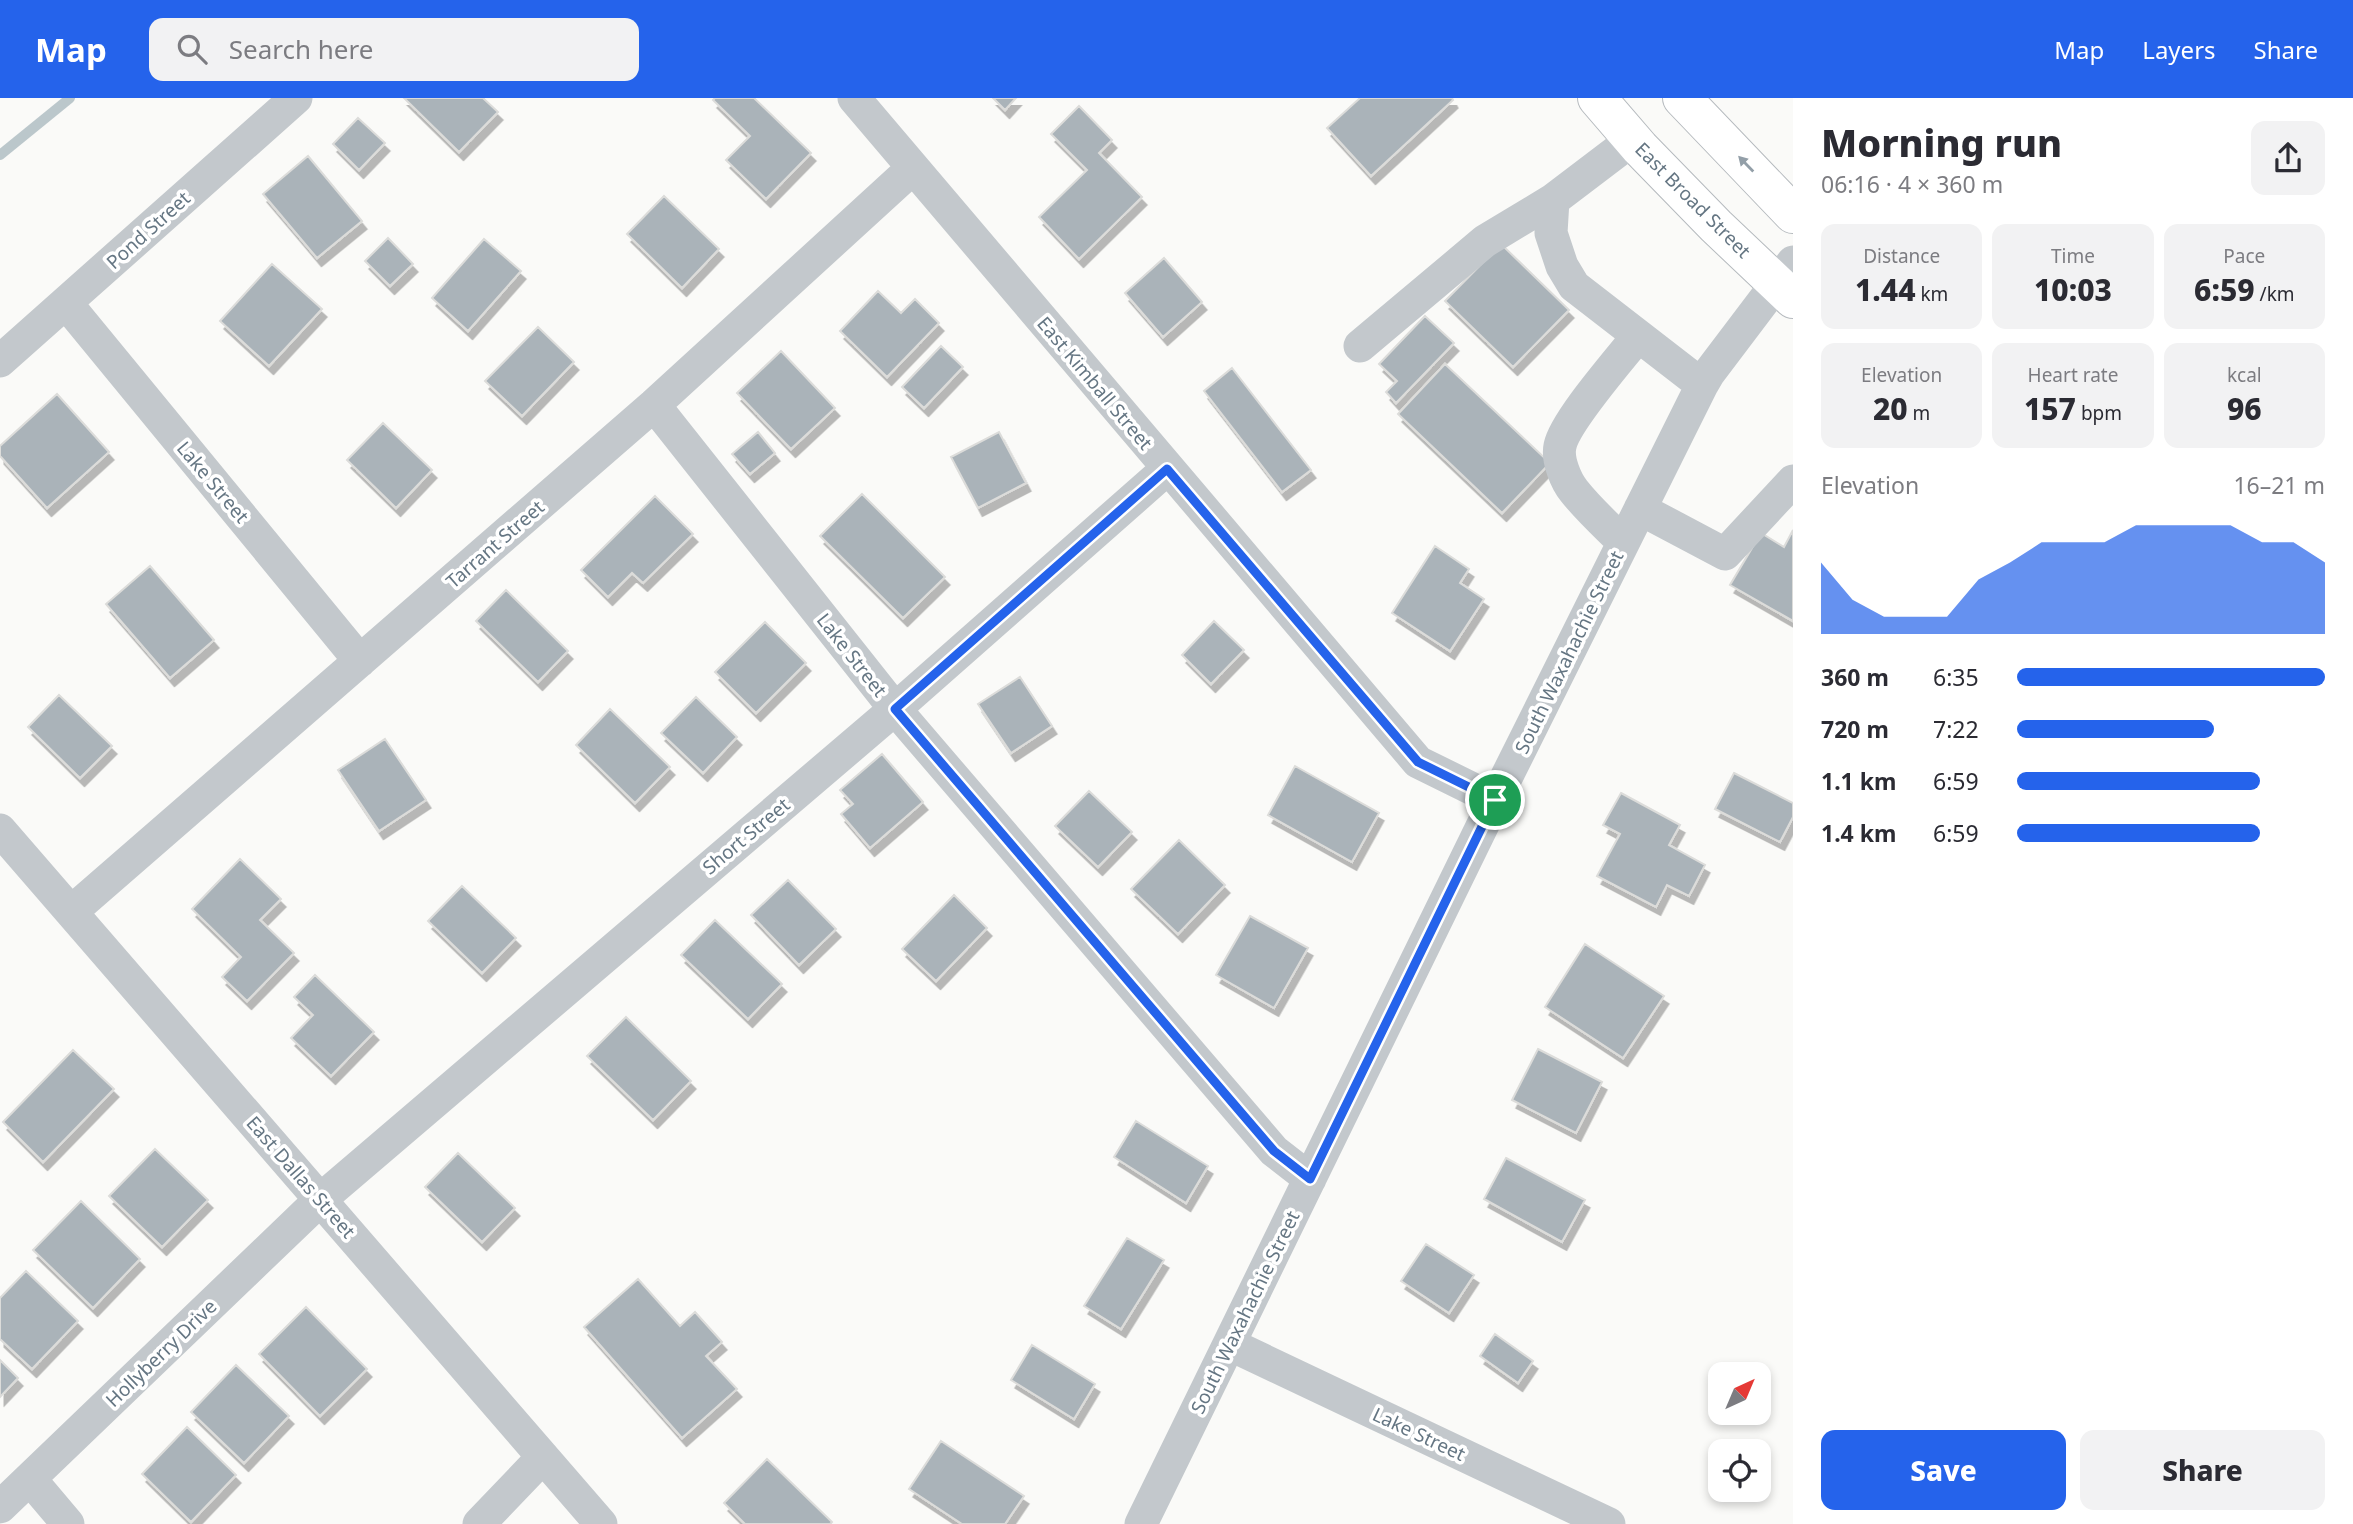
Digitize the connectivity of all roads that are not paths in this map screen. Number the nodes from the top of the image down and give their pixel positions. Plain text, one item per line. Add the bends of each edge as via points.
1 (296, 98) edge
2 (854, 98) edge
3 (1597, 98) edge
4 (1682, 98) edge
5 (1632, 140) junction
6 (913, 168) junction
7 (1553, 200) junction
8 (1793, 214) edge
9 (1787, 281) edge
10 (66, 303) junction
11 (1638, 336) junction
12 (1360, 346) dead end
13 (0, 361) edge
14 (1702, 385) junction
15 (654, 405) junction
16 (1167, 469) junction
17 (1793, 481) edge
18 (1640, 509) junction
19 (1623, 542) junction
20 (360, 661) junction
21 (895, 709) junction
22 (1495, 800) junction
23 (0, 830) edge
24 (71, 912) junction
25 (1310, 1179) junction
26 (321, 1199) junction
27 (1229, 1344) junction
28 (543, 1457) junction
29 (30, 1479) junction
30 (0, 1507) edge
31 (68, 1524) edge
32 (479, 1524) edge
33 (601, 1524) edge
34 (1141, 1524) edge
35 (1609, 1524) edge

1 - 10 street, Pond Street
2 - 6 street, East Kimball Street
3 - 5 main road, East Broad Street
8 -> 4 main road
5 - 7 street
5 - 9 main road, East Broad Street via 1716,226
6 - 15 street, Tarrant Street
6 - 16 street, East Kimball Street
7 - 11 street via 1551,233 1574,286
7 - 12 street via 1485,241
9 - 14 street, South Waxahachie Street
10 - 13 street, Pond Street
10 - 20 street, Lake Street
11 - 14 street
11 - 19 street via 1578,413 1559,448 1573,490
14 - 18 street, South Waxahachie Street
15 - 20 street, Tarrant Street
15 - 21 street, Lake Street
16 - 21 street, Short Street
16 - 22 street, East Kimball Street via 1418,762
17 - 18 street via 1725,554
18 - 19 street, South Waxahachie Street
19 - 22 street, South Waxahachie Street
20 - 24 street, Tarrant Street
21 - 25 street, Lake Street via 1274,1151
21 - 26 street, Short Street
22 - 25 street, South Waxahachie Street
23 - 24 street, East Dallas Street
24 - 26 street, East Dallas Street
25 - 27 street, South Waxahachie Street
26 - 28 street, East Dallas Street
26 - 29 street, Hollyberry Drive
27 - 34 street, South Waxahachie Street
27 - 35 street, Lake Street
28 - 32 street
28 - 33 street, East Dallas Street
29 - 30 street, Hollyberry Drive
29 - 31 street

